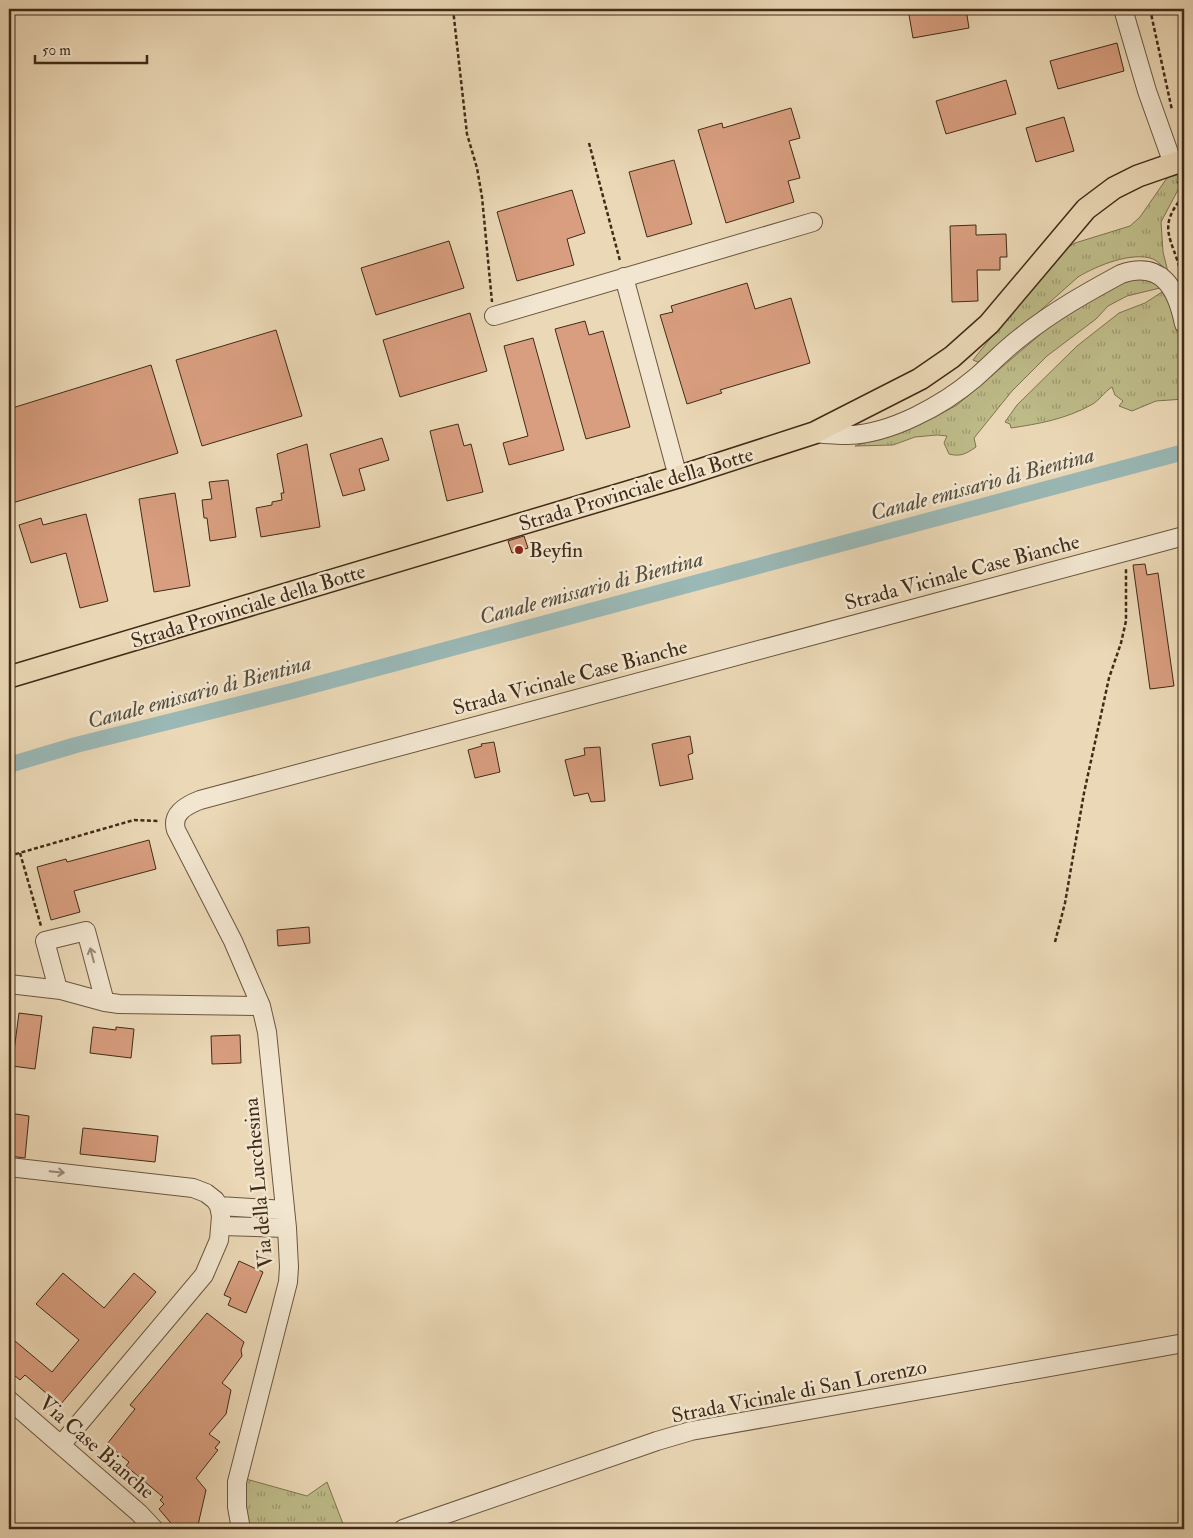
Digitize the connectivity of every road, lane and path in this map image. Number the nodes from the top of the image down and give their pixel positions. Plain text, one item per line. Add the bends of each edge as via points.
1 (453, 9) edge
2 (1124, 9) edge
3 (1150, 9) edge
4 (1174, 116) dead end
5 (589, 142) dead end
6 (1179, 162) edge
7 (1184, 195) edge
8 (813, 222) dead end
9 (624, 277) junction
10 (1182, 280) dead end
11 (494, 316) joint
12 (1184, 324) edge
13 (814, 433) junction
14 (678, 477) junction
15 (1184, 536) edge
16 (1129, 551) junction
17 (9, 677) edge
18 (175, 821) junction
19 (20, 853) junction
20 (9, 856) edge
21 (46, 941) junction
22 (1055, 942) dead end
23 (9, 984) edge
24 (58, 989) junction
25 (105, 1002) junction
26 (261, 1006) junction
27 (9, 1167) edge
28 (219, 1206) junction
29 (285, 1210) junction
30 (221, 1226) junction
31 (286, 1228) junction
32 (1184, 1343) edge
33 (9, 1400) edge
34 (61, 1445) junction
35 (154, 1529) edge
36 (241, 1529) edge
37 (403, 1529) edge

1 - 11 path via 468,134 482,197
2 - 6 street via 1147,91
3 - 4 path
5 - 9 path
6 - 13 main road, Strada Provinciale della Botte via 1125,182 1086,209 989,324 952,357 912,383
7 - 10 path via 1174,208 1167,228
8 - 9 street
9 - 11 street
9 - 14 street
12 - 13 street via 1177,297 1165,280 1149,271 1130,271 1050,314 975,378 929,409 867,433
13 - 14 main road, Strada Provinciale della Botte
14 - 17 main road, Strada Provinciale della Botte
15 - 16 street, Strada Vicinale Case Bianche
16 - 18 street, Strada Vicinale Case Bianche via 200,800 180,811
16 - 22 path via 1125,569 1126,621 1109,678
18 - 19 path via 134,820
18 - 26 street via 176,830 233,942
19 - 20 path
19 - 21 path
21 - 24 street
25 -> 21 street via 86,930
23 - 24 street
24 - 25 street
25 - 26 street
26 - 29 street, Via della Lucchesina via 267,1032
27 -> 28 street via 193,1188 206,1193
28 - 29 street
28 - 30 street
29 - 31 street, Via della Lucchesina
30 - 31 street
30 - 34 street via 215,1253 199,1282
31 - 36 street, Via della Lucchesina via 289,1267 286,1294 237,1482
32 - 37 street, Strada Vicinale di San Lorenzo via 692,1431
33 - 34 street, Via Case Bianche
34 - 35 street, Via Case Bianche

